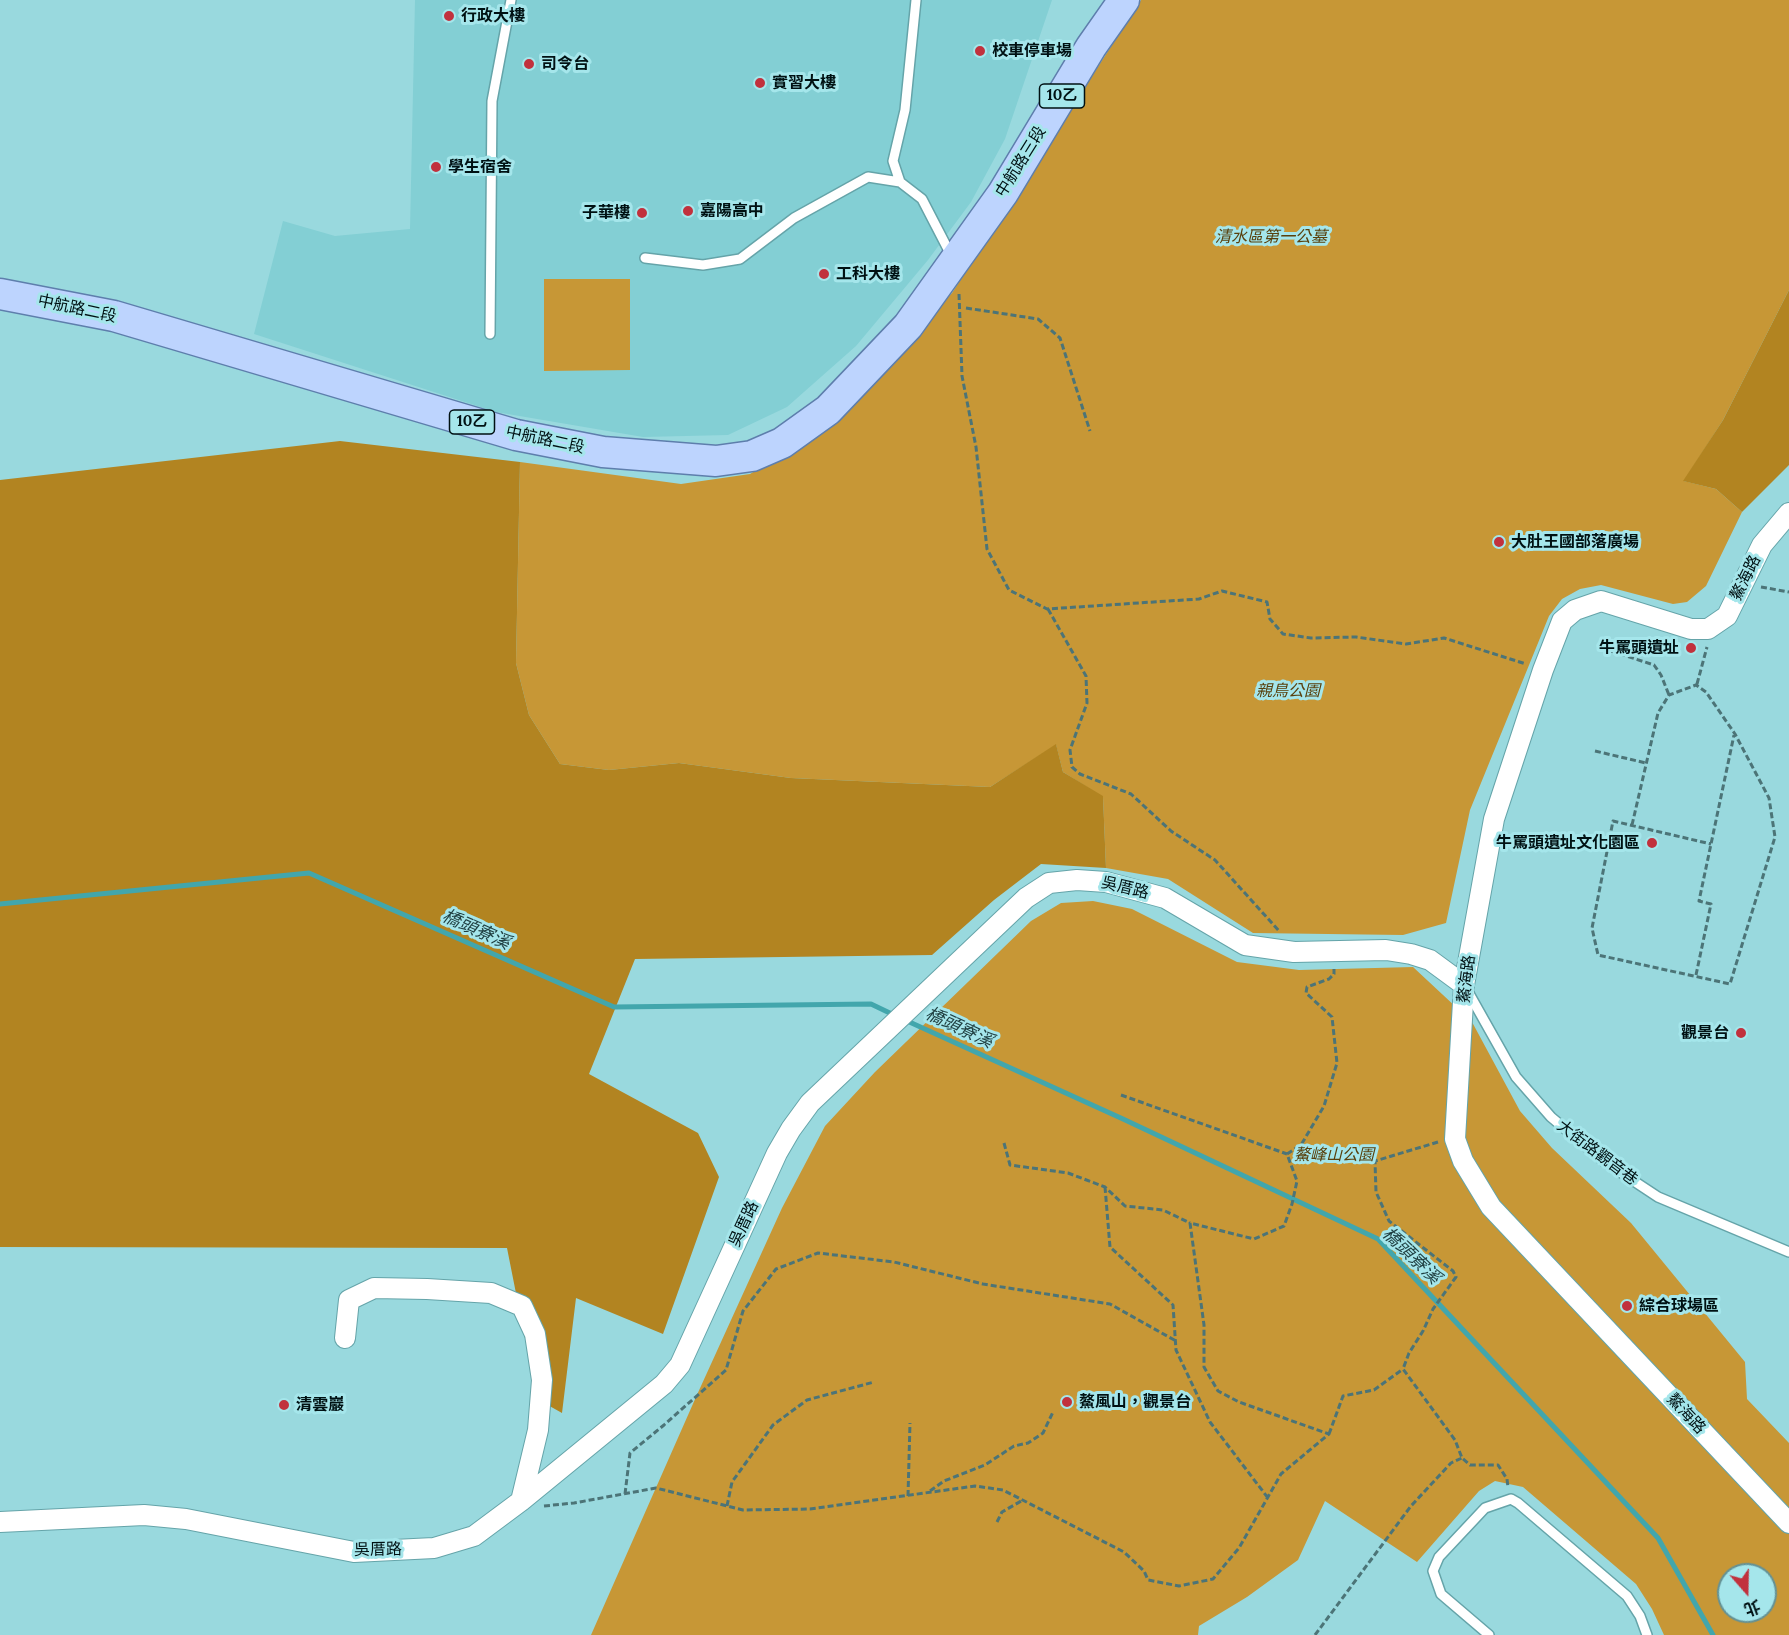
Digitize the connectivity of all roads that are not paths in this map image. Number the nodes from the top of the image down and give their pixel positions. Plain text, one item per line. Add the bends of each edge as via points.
1 (511, 0) edge
2 (916, 0) edge
3 (1124, 0) edge
4 (900, 182) junction
5 (645, 258) dead end
6 (955, 263) junction
7 (0, 294) edge
8 (490, 334) dead end
9 (1789, 513) edge
10 (1464, 985) junction
11 (1789, 1252) edge
12 (345, 1338) dead end
13 (529, 1504) junction
14 (0, 1522) edge
15 (1789, 1523) edge
16 (1489, 1635) edge
17 (1647, 1635) edge

1 - 8 lane via 492,101
2 - 4 lane via 905,110 893,161
3 - 6 main road, 中航路三段 / 10乙
4 - 5 lane via 868,177 794,218 740,259 703,265
4 - 6 lane via 922,199
6 - 7 main road, 中航路二段 / 10乙 via 908,327 828,410 782,443 752,456 716,461 603,452 516,435 114,316
9 - 10 street, 鰲海路 via 1762,544 1727,616 1708,629 1691,629 1601,600 1575,610 1562,621 1494,819
10 - 11 lane, 大街路觀音巷 via 1516,1077 1551,1117 1602,1160 1658,1197
10 - 13 street, 吳厝路 via 1430,960 1411,954 1386,950 1294,952 1245,945 1165,898 1106,882 1077,880 1049,884 1026,898 810,1103 777,1153 680,1365 664,1384
10 - 15 street, 鰲海路 via 1455,1138 1463,1161 1491,1207
12 - 13 street via 349,1300 374,1288 491,1293 522,1306 535,1334 542,1380
13 - 14 street, 吳厝路 via 474,1536 434,1548 354,1552 154,1516
16 - 17 lane via 1441,1594 1433,1571 1439,1557 1485,1508 1511,1499 1627,1596

